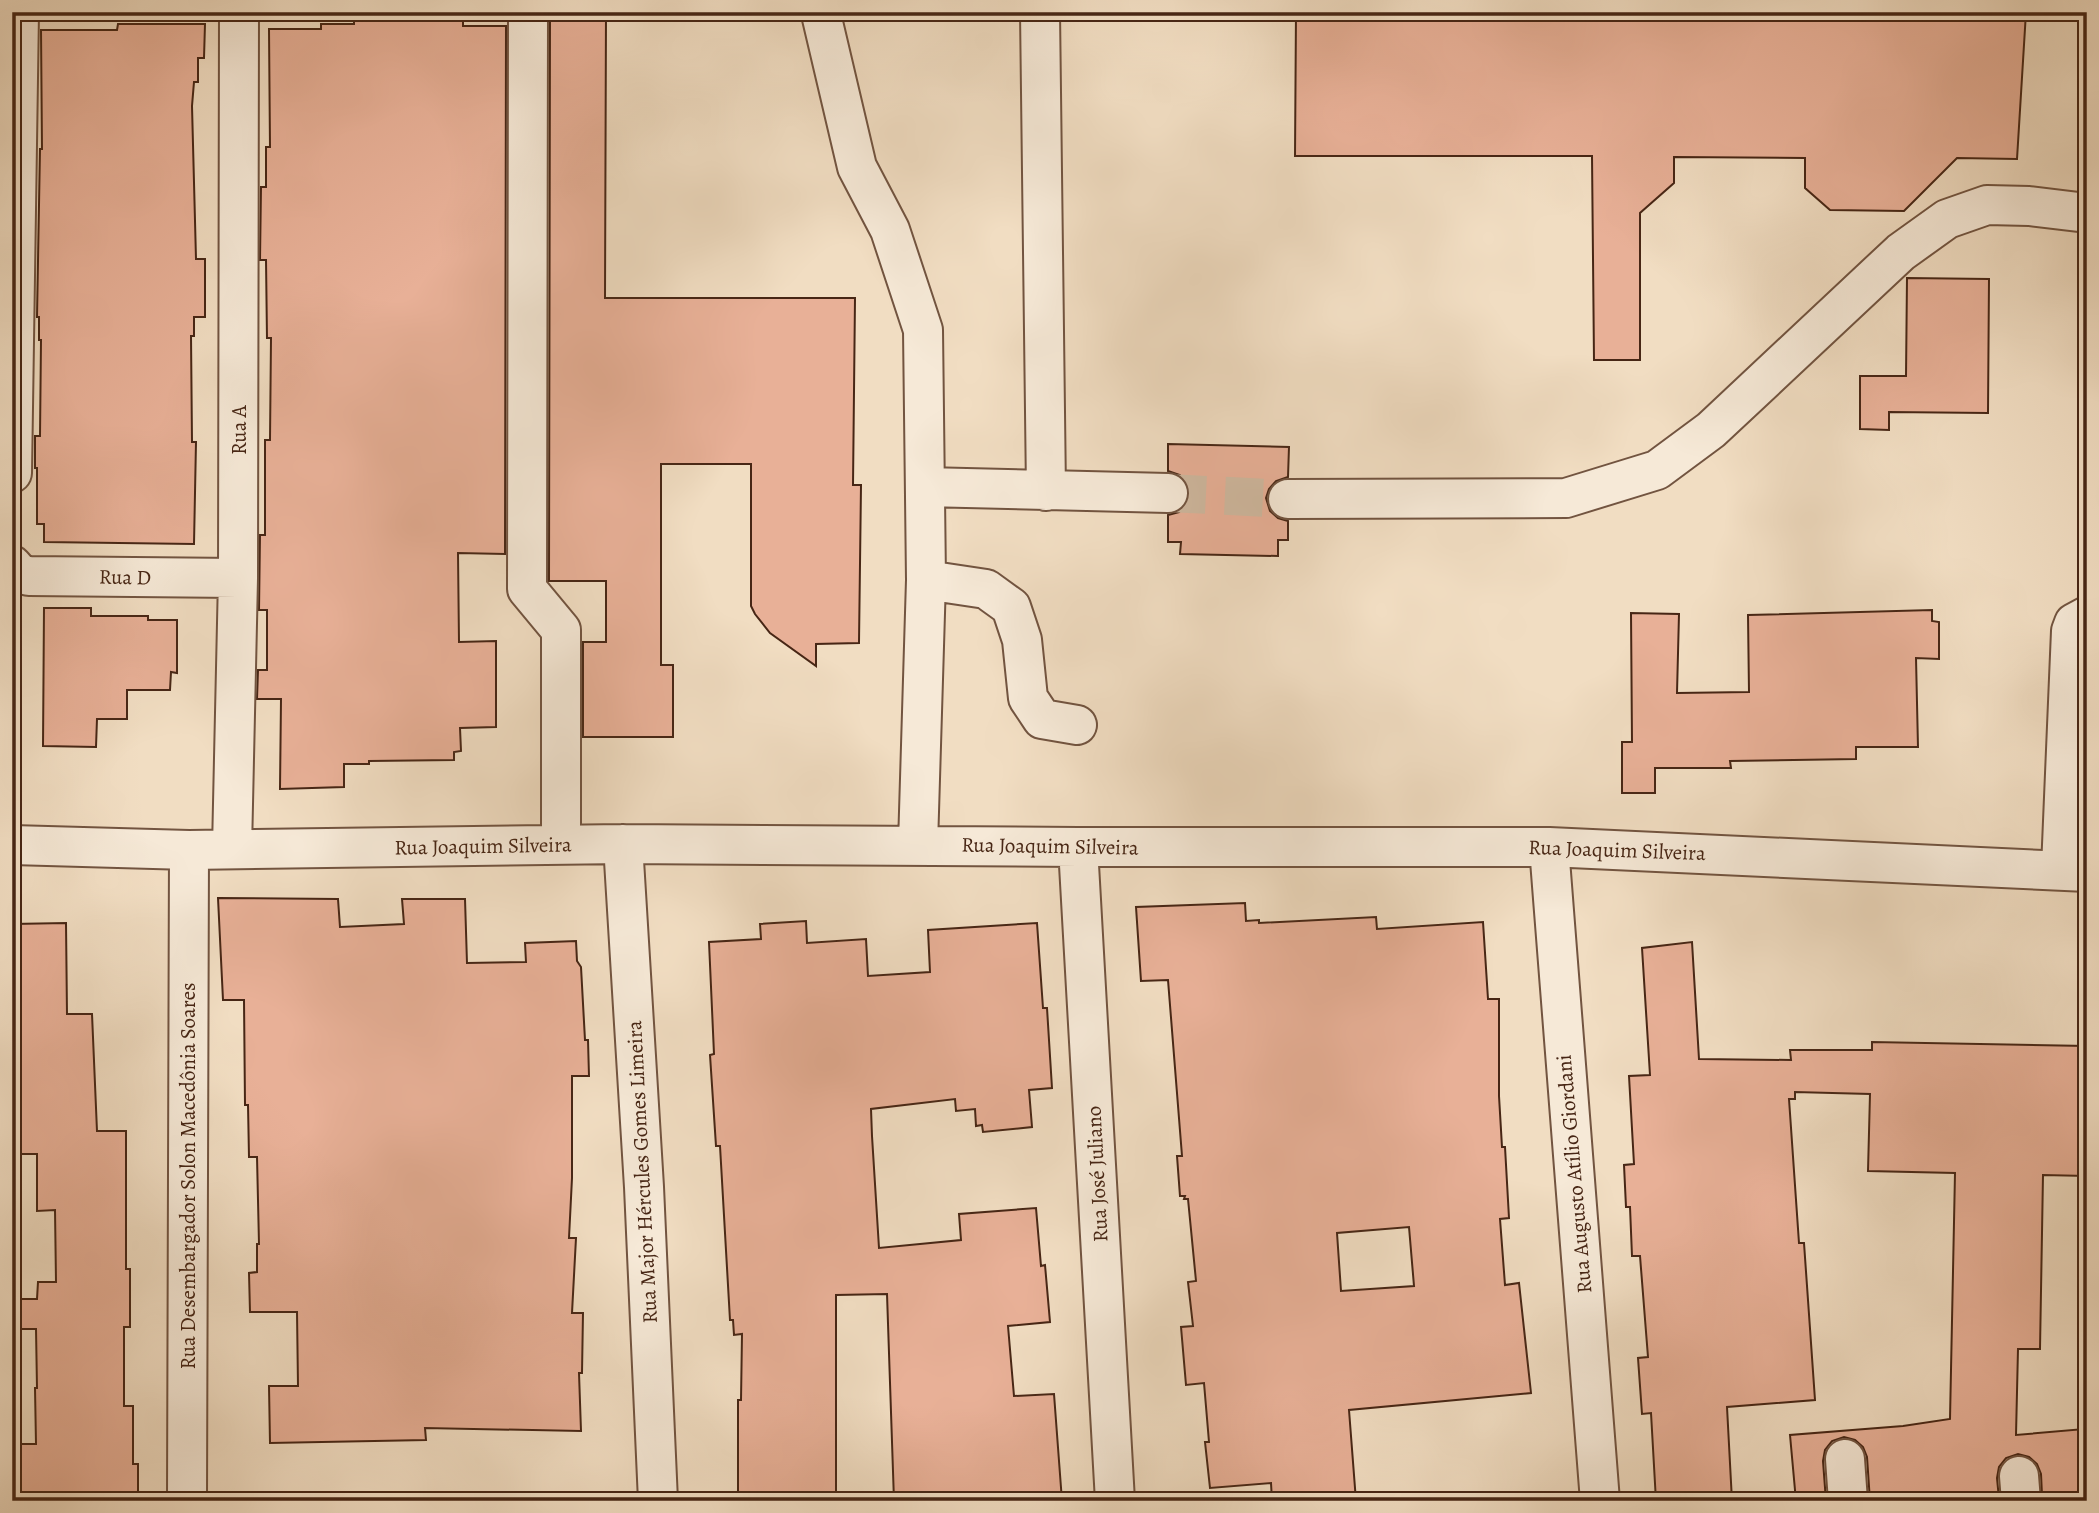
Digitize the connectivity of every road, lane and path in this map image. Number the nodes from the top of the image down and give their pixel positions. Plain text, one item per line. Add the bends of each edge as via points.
1 (19, 12) edge
2 (239, 12) edge
3 (528, 12) edge
4 (1041, 12) edge
5 (821, 14) dead end
6 (2087, 213) edge
7 (12, 472) edge
8 (926, 487) junction
9 (1046, 491) junction
10 (1168, 493) tunnel mouth
11 (1288, 499) tunnel mouth
12 (13, 567) edge
13 (238, 578) junction
14 (926, 580) junction
15 (2087, 616) edge
16 (1077, 725) dead end
17 (2076, 759) edge
18 (623, 844) junction
19 (12, 845) edge
20 (561, 845) junction
21 (918, 845) junction
22 (1078, 847) junction
23 (1549, 847) junction
24 (232, 849) junction
25 (188, 850) junction
26 (2074, 871) edge
27 (1845, 1459) dead end
28 (187, 1501) edge
29 (658, 1501) edge
30 (1115, 1501) edge
31 (1600, 1501) edge
32 (1848, 1501) edge

1 - 7 street
2 - 13 street, Rua A
3 - 20 street via 527,589 561,630
4 - 9 street
5 - 8 street via 857,167 890,230 923,330
6 - 11 street via 1987,205 1947,219 1901,252 1711,430 1657,470 1566,498
8 - 9 street
8 - 14 street
9 - 10 street
12 - 13 street, Rua D via 29,576
13 - 24 street, Rua A
14 - 16 street via 986,589 1011,607 1022,640 1028,698 1042,719
14 - 21 street
15 - 17 street via 2074,623 2071,631
17 - 26 street
18 - 20 street, Rua Joaquim Silveira
18 - 21 street, Rua Joaquim Silveira
18 - 29 street, Rua Major Hércules Gomes Limeira
19 - 25 street, Rua Joaquim Silveira
20 - 24 street, Rua Joaquim Silveira
21 - 22 street, Rua Joaquim Silveira
22 - 23 street, Rua Joaquim Silveira
22 - 30 street, Rua José Juliano
23 - 26 street, Rua Joaquim Silveira
23 - 31 street, Rua Augusto Atílio Giordani
24 - 25 street, Rua Joaquim Silveira
25 - 28 street, Rua Desembargador Solon Macedônia Soares
27 - 32 street

